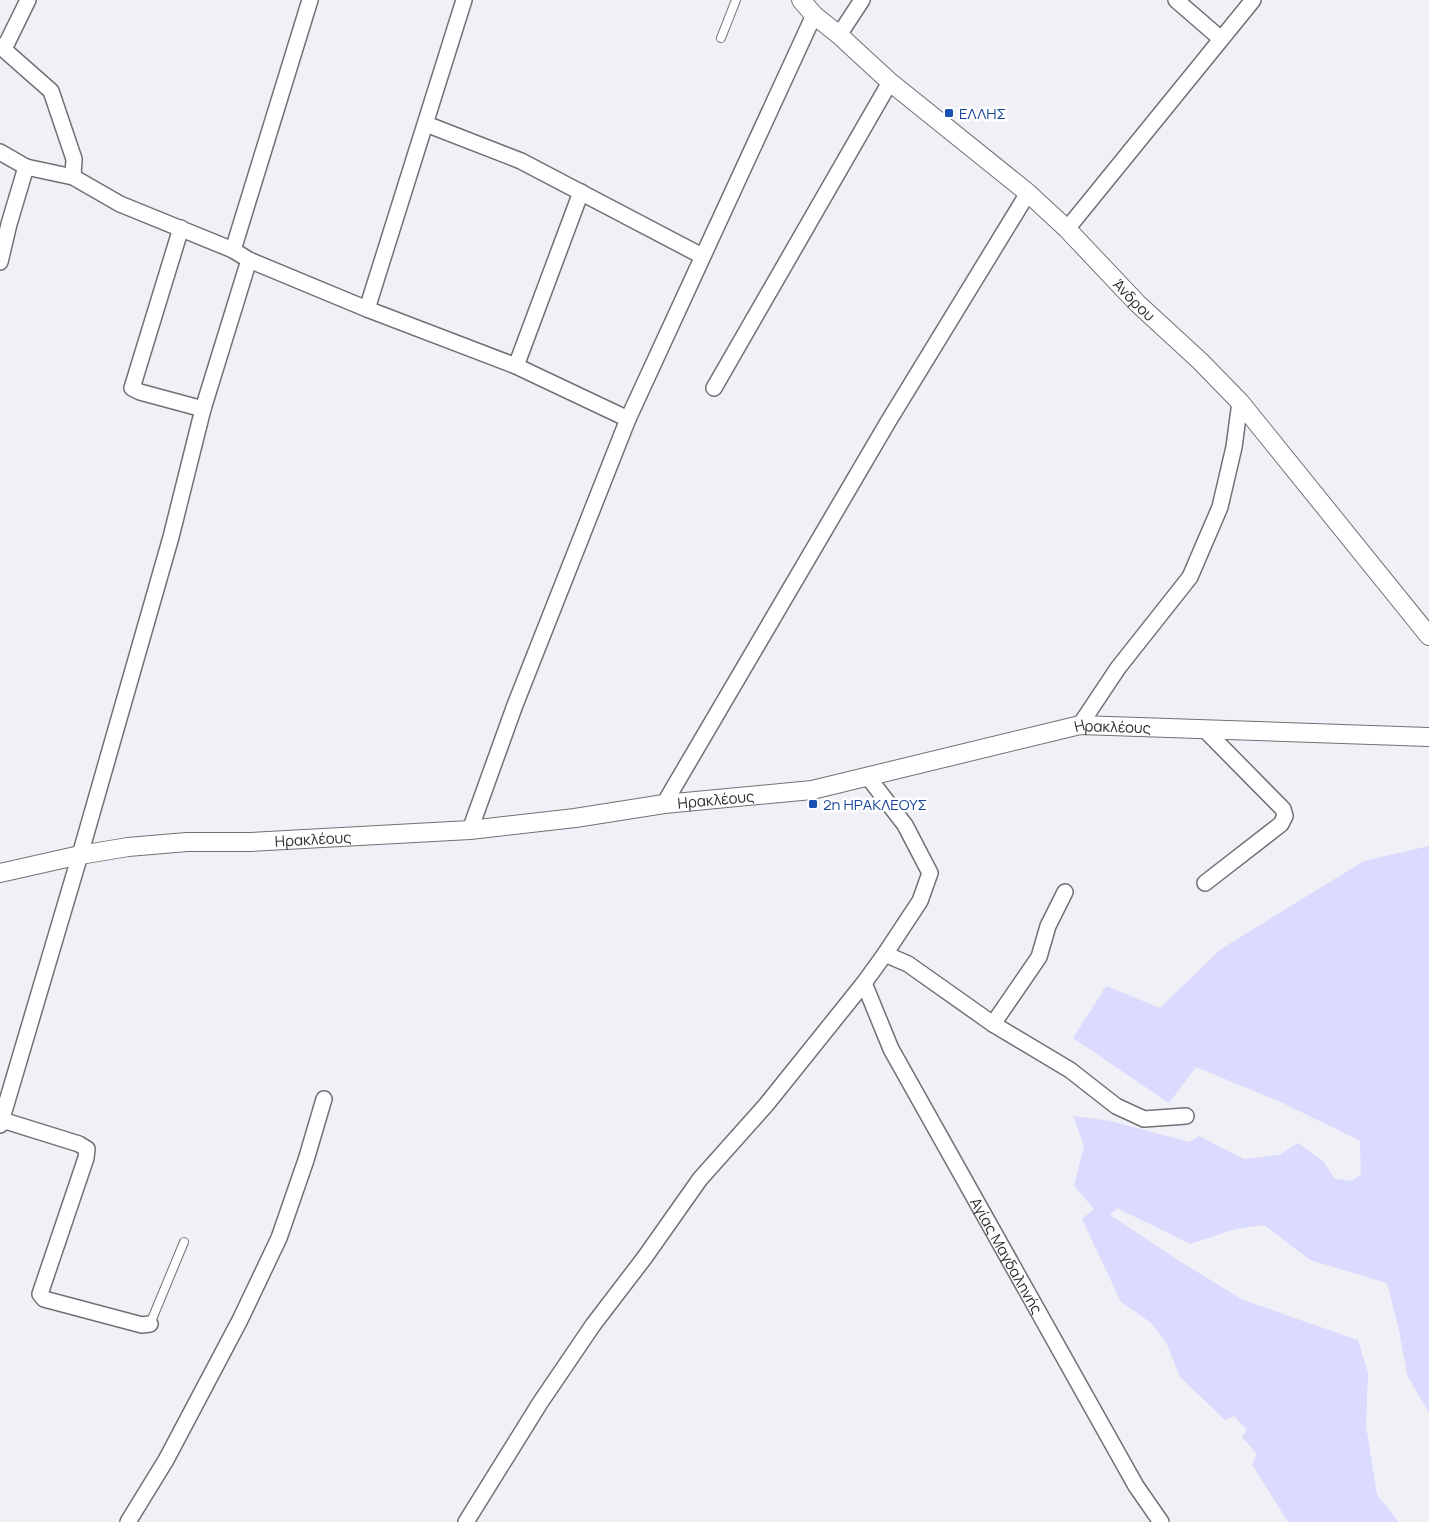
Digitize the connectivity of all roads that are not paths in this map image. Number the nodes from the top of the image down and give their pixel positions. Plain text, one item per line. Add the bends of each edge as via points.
1 (28, 0) edge
2 (310, 0) edge
3 (464, 0) edge
4 (736, 0) edge
5 (801, 0) edge
6 (862, 0) edge
7 (1176, 0) edge
8 (1254, 0) edge
9 (814, 15) junction
10 (839, 35) junction
11 (721, 38) dead end
12 (1221, 39) junction
13 (2, 47) edge
14 (890, 82) junction
15 (426, 124) junction
16 (0, 152) edge
17 (26, 167) junction
18 (72, 177) junction
19 (581, 192) junction
20 (1028, 193) junction
21 (180, 228) junction
22 (1067, 229) junction
23 (233, 250) junction
24 (702, 256) junction
25 (249, 260) junction
26 (0, 262) edge
27 (367, 309) junction
28 (516, 366) junction
29 (714, 388) dead end
30 (1240, 402) junction
31 (203, 410) junction
32 (628, 419) junction
33 (1429, 636) edge
34 (1080, 725) junction
35 (1204, 729) junction
36 (1429, 737) edge
37 (868, 777) junction
38 (664, 804) junction
39 (470, 830) junction
40 (80, 855) junction
41 (0, 873) edge
42 (1205, 883) dead end
43 (1065, 892) dead end
44 (885, 954) junction
45 (864, 982) junction
46 (993, 1024) junction
47 (324, 1099) dead end
48 (1186, 1116) dead end
49 (1, 1123) edge
50 (184, 1242) dead end
51 (150, 1324) joint
52 (128, 1522) edge
53 (466, 1522) edge
54 (1161, 1522) edge

1 - 13 street
2 - 23 street
3 - 15 street
4 - 11 lane
5 - 9 street, Άνδρου
6 - 10 street
7 - 12 street
8 - 12 street
9 - 10 street, Άνδρου
9 - 24 street
10 - 14 street, Άνδρου
12 - 22 street
13 - 18 street via 51,91 74,160
14 - 20 street, Άνδρου
14 - 29 street
15 - 19 street via 521,161
15 - 27 street
16 - 17 street
17 - 18 street
17 - 26 street
18 - 21 street via 120,204
19 - 24 street
19 - 28 street
20 - 22 street, Άνδρου
20 - 38 street via 888,422
21 - 23 street
21 - 31 street via 132,388
22 - 30 street, Άνδρου via 1137,303
23 - 25 street
24 - 32 street
25 - 27 street
25 - 31 street
27 - 28 street
28 - 32 street
30 - 33 street, Άνδρου
30 - 34 street via 1234,447 1220,506 1190,577 1118,668
31 - 40 street via 171,537
32 - 39 street via 515,705
34 - 35 street, Ηρακλέους
34 - 37 street, Ηρακλέους
35 - 36 street, Ηρακλέους
35 - 42 street via 1283,809 1285,816 1281,824
37 - 38 street, Ηρακλέους via 812,790
37 - 44 street via 904,824 930,872 920,901
38 - 39 street, Ηρακλέους
39 - 40 street, Ηρακλέους via 251,842 187,842
40 - 41 street, Ηρακλέους
40 - 49 street
43 - 46 street via 1048,926 1039,957
44 - 45 street
44 - 46 street via 908,964
45 - 53 street via 766,1104 700,1179 588,1332
45 - 54 street, Αγίας Μαγδαληνής via 891,1049 1136,1486
46 - 48 street via 1070,1070 1116,1106 1144,1119
47 - 52 street via 279,1238 236,1329 166,1460
49 - 51 street via 79,1144 87,1150 40,1294 44,1299 62,1304 142,1325
50 - 51 lane

